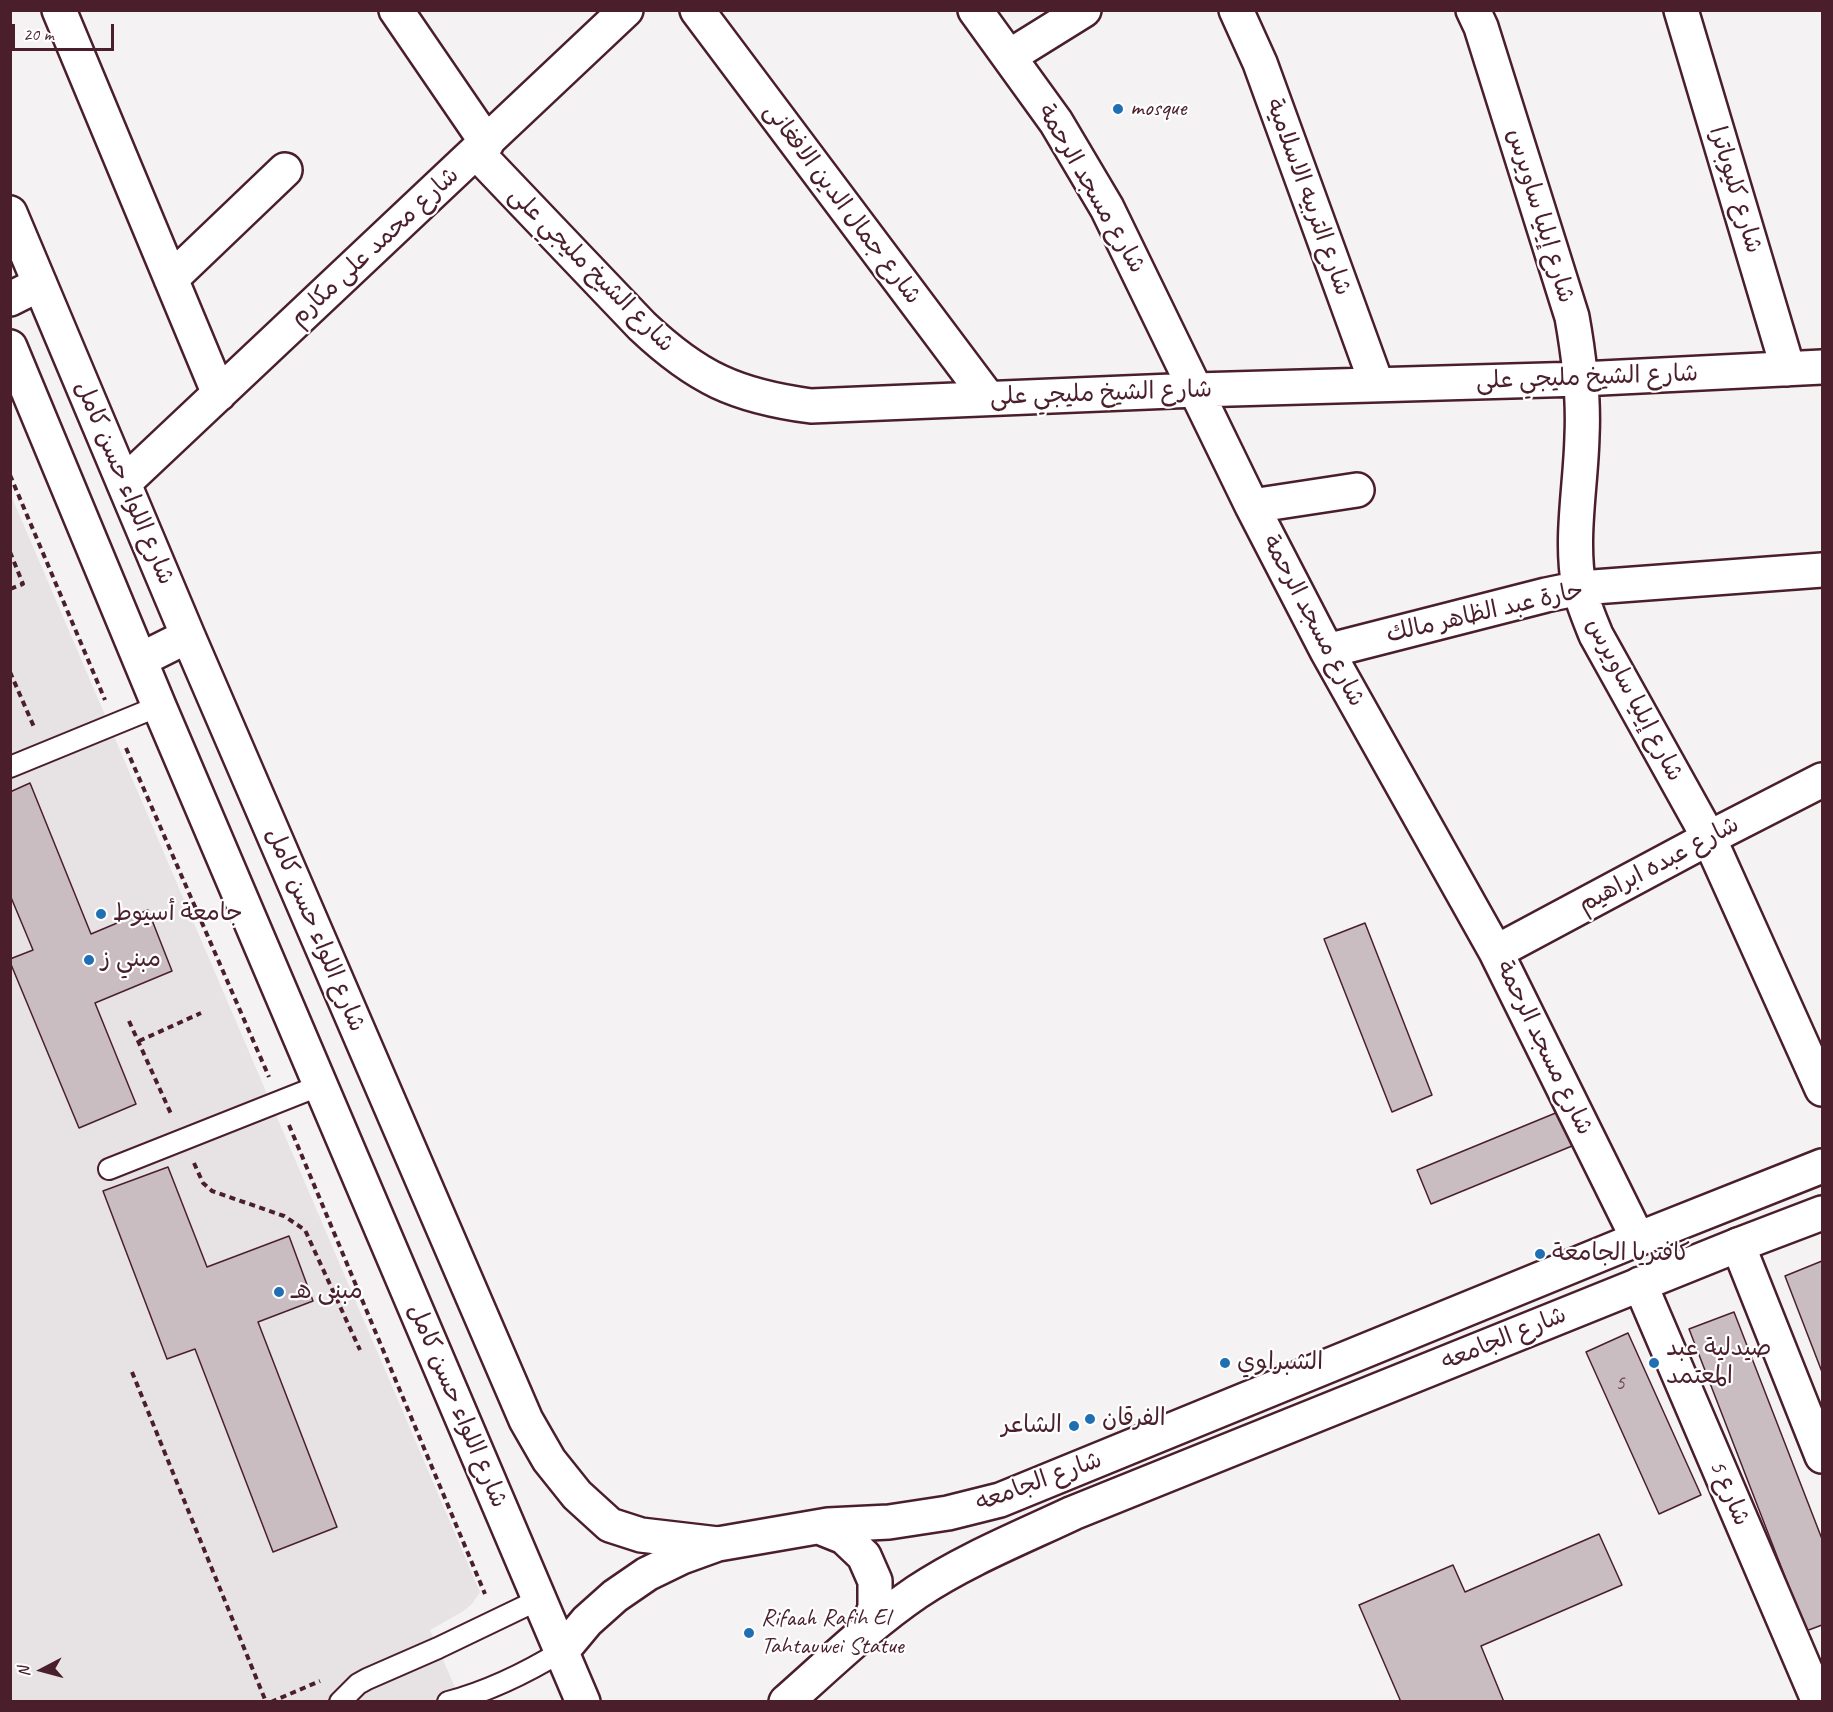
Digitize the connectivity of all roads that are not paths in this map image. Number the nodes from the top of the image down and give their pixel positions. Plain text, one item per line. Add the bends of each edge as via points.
1 (59, 10) edge
2 (396, 10) edge
3 (626, 10) edge
4 (697, 10) edge
5 (975, 10) edge
6 (1084, 10) edge
7 (1236, 10) edge
8 (1473, 10) edge
9 (1682, 10) edge
10 (1010, 57) junction
11 (481, 148) junction
12 (285, 171) dead end
13 (10, 213) edge
14 (171, 279) junction
15 (40, 284) junction
16 (10, 299) edge
17 (10, 347) edge
18 (1822, 367) edge
19 (1788, 369) junction
20 (1581, 379) junction
21 (1377, 385) junction
22 (1196, 390) junction
23 (219, 394) junction
24 (988, 398) junction
25 (124, 483) junction
26 (1357, 490) dead end
27 (1252, 506) junction
28 (1822, 570) edge
29 (1580, 588) junction
30 (188, 636) junction
31 (1328, 651) junction
32 (140, 660) junction
33 (159, 706) junction
34 (10, 767) edge
35 (1822, 780) edge
36 (1709, 838) junction
37 (1496, 952) junction
38 (321, 1085) junction
39 (1822, 1089) edge
40 (1822, 1166) edge
41 (109, 1169) dead end
42 (1822, 1213) edge
43 (1638, 1239) junction
44 (1738, 1245) junction
45 (1640, 1284) junction
46 (1822, 1456) edge
47 (948, 1513) junction
48 (819, 1527) junction
49 (718, 1544) junction
50 (965, 1563) junction
51 (540, 1599) junction
52 (865, 1633) junction
53 (562, 1651) junction
54 (1812, 1656) edge
55 (340, 1701) edge
56 (448, 1701) edge
57 (583, 1701) edge
58 (786, 1701) edge
59 (1819, 1701) edge

1 - 14 street
2 - 11 street, شارع الشيخ مليجي على
3 - 11 street, شارع محمد على مكارم
4 - 24 street, شارع جمال الدين الافغانى
5 - 10 street, شارع مسجد الرحمة
6 - 10 street
7 - 21 street, شارع التربيه الاسلامية via 1260,63
8 - 20 street, شارع إيليا ساويرس via 1572,317
9 - 19 street, شارع كليوباترا
10 - 22 street, شارع مسجد الرحمة via 1056,122 1107,208
11 - 23 street, شارع محمد على مكارم
11 - 24 street, شارع الشيخ مليجي على via 642,326 702,374 773,401 811,406
12 - 14 street
13 - 15 street, شارع اللواء حسن كامل
14 - 23 street
15 - 16 street
15 - 25 street, شارع اللواء حسن كامل
17 - 32 street, شارع اللواء حسن كامل
18 - 19 street, شارع الشيخ مليجي على
19 - 20 street, شارع الشيخ مليجي على
20 - 21 street, شارع الشيخ مليجي على
20 - 29 street, شارع إيليا ساويرس via 1576,536
21 - 22 street, شارع الشيخ مليجي على
22 - 24 street, شارع الشيخ مليجي على
22 - 27 street, شارع مسجد الرحمة
23 - 25 street, شارع محمد على مكارم
25 - 30 street, شارع اللواء حسن كامل
26 - 27 street
27 - 31 street, شارع مسجد الرحمة
28 - 29 street, حارة عبد الظاهر مالك
29 - 31 street, حارة عبد الظاهر مالك
29 - 36 street, شارع إيليا ساويرس via 1596,635
30 - 32 street
30 - 49 street, شارع اللواء حسن كامل via 526,1420 549,1460 577,1496 610,1525 641,1535
31 - 37 street, شارع مسجد الرحمة
32 - 33 street, شارع اللواء حسن كامل
33 - 34 lane
33 - 38 street, شارع اللواء حسن كامل
35 - 36 street, شارع عبده ابراهيم
36 - 37 street, شارع عبده ابراهيم
36 - 39 street, شارع إيليا ساويرس
37 - 43 street, شارع مسجد الرحمة
38 - 41 lane
38 - 51 street, شارع اللواء حسن كامل
40 - 43 street, شارع الجامعه
42 - 44 street, شارع الجامعه
43 - 47 street, شارع الجامعه via 1010,1496
44 - 45 street, شارع الجامعه
44 - 46 street
45 - 50 street, شارع الجامعه via 1072,1513
45 - 54 street, شارع 5
47 - 48 street, شارع الجامعه
47 - 50 street
48 - 49 street, شارع الجامعه
48 - 52 street via 844,1537 864,1556 875,1581 875,1608
49 - 53 street, شارع الجامعه via 647,1574 587,1621
50 - 52 street, شارع الجامعه via 916,1593
51 - 53 street, شارع اللواء حسن كامل
51 - 55 lane via 367,1679
52 - 58 street, شارع الجامعه
53 - 56 lane via 495,1687
53 - 57 street, شارع اللواء حسن كامل
54 - 59 street, شارع 5

